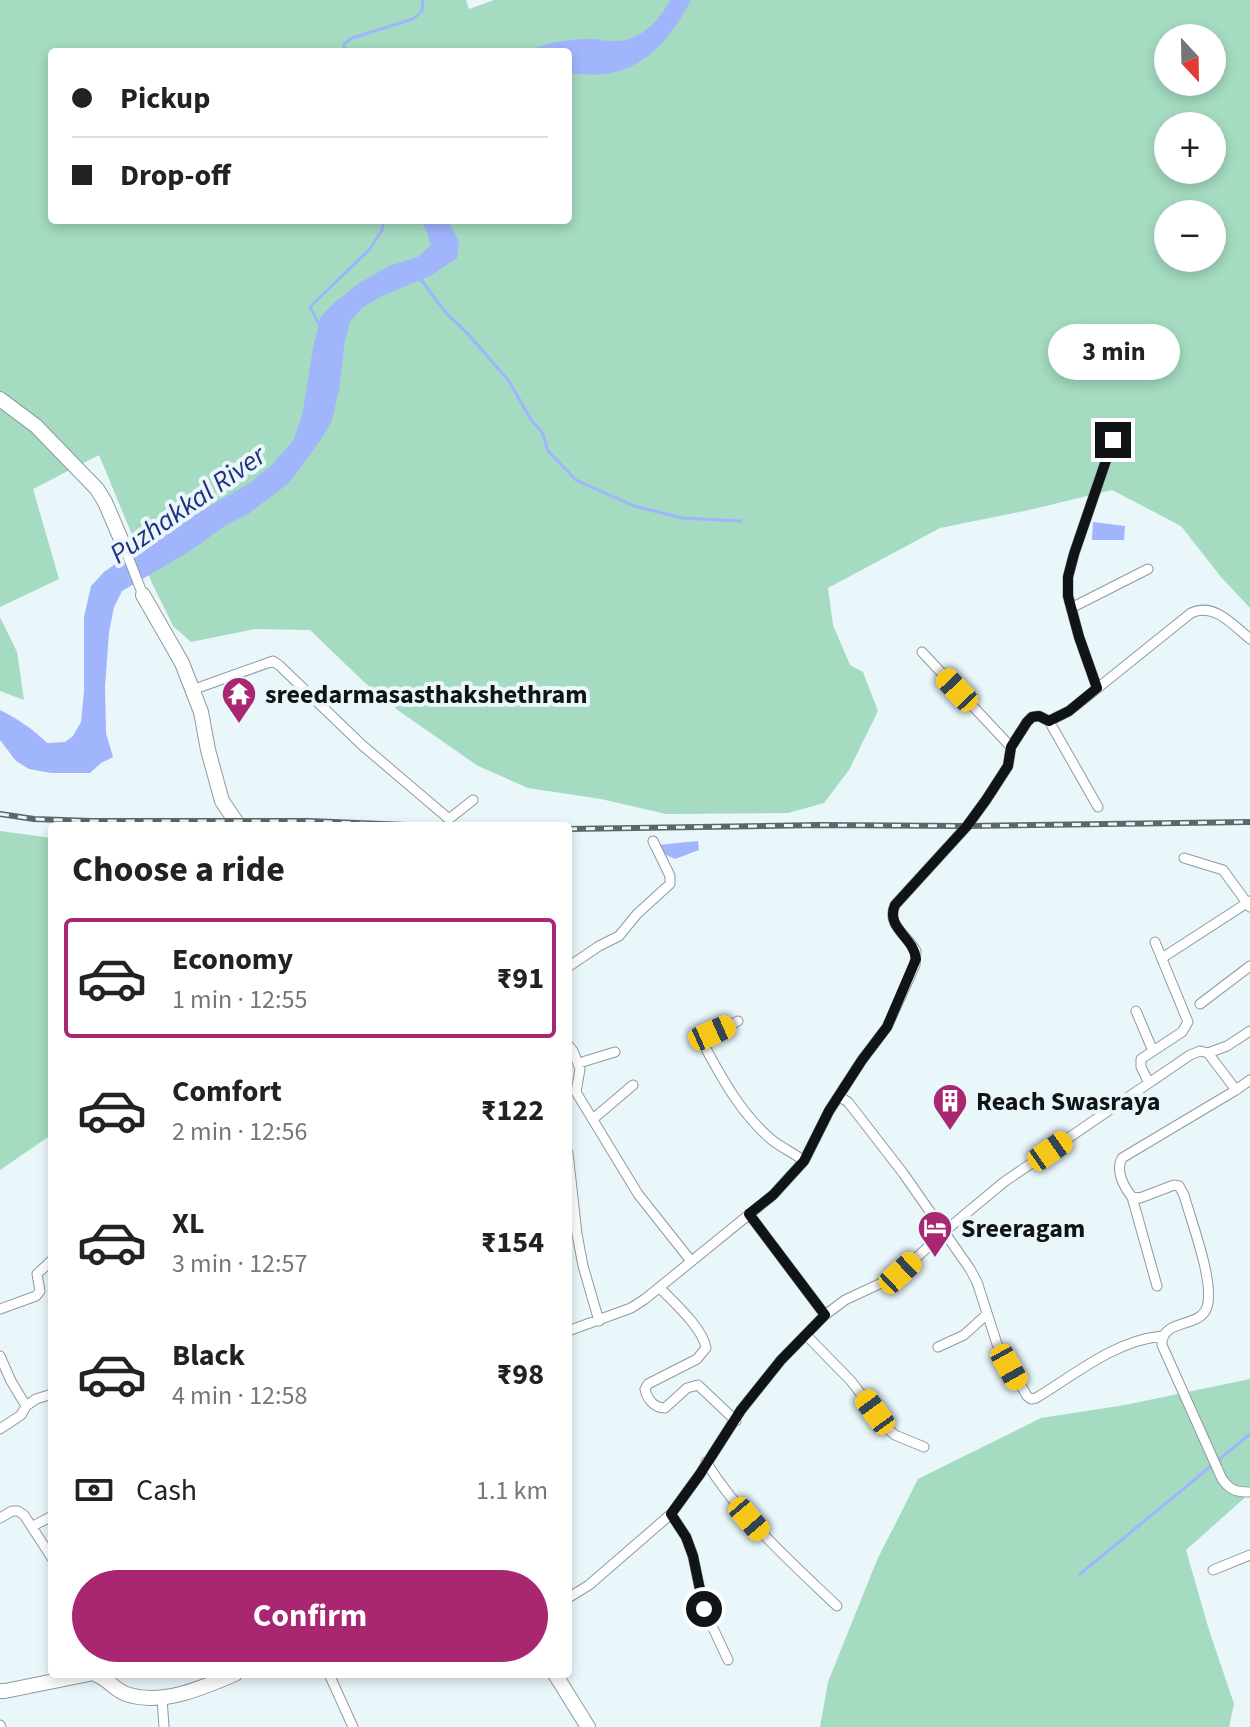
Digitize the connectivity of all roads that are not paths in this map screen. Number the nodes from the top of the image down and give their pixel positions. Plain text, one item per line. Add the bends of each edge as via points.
1 (0, 399) edge
2 (1113, 440) dead end
3 (123, 544) joint
4 (1148, 569) dead end
5 (143, 595) joint
6 (1071, 608) junction
7 (1250, 639) edge
8 (922, 652) dead end
9 (1097, 688) junction
10 (192, 690) junction
11 (1049, 721) junction
12 (1011, 747) junction
13 (473, 800) dead end
14 (1098, 807) dead end
15 (236, 822) edge
16 (653, 841) dead end
17 (1184, 858) dead end
18 (1249, 904) edge
19 (1155, 942) dead end
20 (1162, 958) junction
21 (572, 964) edge
22 (1250, 966) edge
23 (1200, 1004) dead end
24 (1136, 1011) dead end
25 (738, 1021) dead end
26 (1250, 1031) edge
27 (572, 1050) edge
28 (1153, 1051) junction
29 (615, 1052) dead end
30 (1208, 1053) junction
31 (579, 1063) junction
32 (1250, 1080) edge
33 (1149, 1083) junction
34 (633, 1085) dead end
35 (1236, 1090) junction
36 (840, 1097) junction
37 (593, 1119) junction
38 (804, 1161) junction
39 (572, 1189) edge
40 (1132, 1197) junction
41 (749, 1214) junction
42 (945, 1231) junction
43 (691, 1261) junction
44 (48, 1264) edge
45 (1157, 1286) dead end
46 (660, 1288) junction
47 (0, 1309) edge
48 (825, 1315) junction
49 (986, 1315) junction
50 (599, 1321) junction
51 (572, 1330) edge
52 (806, 1335) junction
53 (1162, 1336) junction
54 (938, 1347) dead end
55 (0, 1356) edge
56 (48, 1395) edge
57 (26, 1406) junction
58 (736, 1421) junction
59 (0, 1429) edge
60 (924, 1447) dead end
61 (706, 1462) junction
62 (1250, 1492) edge
63 (671, 1514) junction
64 (0, 1517) edge
65 (48, 1518) edge
66 (33, 1526) junction
67 (48, 1551) edge
68 (1250, 1555) edge
69 (1213, 1570) dead end
70 (572, 1596) edge
71 (837, 1606) dead end
72 (728, 1660) dead end
73 (80, 1678) edge
74 (103, 1678) edge
75 (331, 1678) edge
76 (557, 1678) edge
77 (211, 1679) edge
78 (0, 1691) edge
79 (162, 1698) junction
80 (164, 1727) edge
81 (353, 1727) edge
82 (588, 1727) edge

1 - 3 street via 36,426 97,489
2 - 6 street via 1068,577
3 - 5 street
4 - 6 street
5 - 10 street
6 - 9 street
7 - 9 street via 1216,612 1198,610
8 - 12 street
9 - 11 street
10 - 13 street via 273,661 449,819
10 - 15 street via 222,801
11 - 12 street via 1032,717
11 - 14 street
12 - 36 street via 1008,766 967,826 895,905 894,923 916,951 915,965 887,1027
16 - 21 street via 670,884 619,936
17 - 18 street via 1223,870
18 - 20 street
19 - 20 street
20 - 28 street via 1188,1022
22 - 23 street
24 - 28 street
25 - 38 street via 706,1038 705,1047 750,1118
26 - 30 street
27 - 31 street
28 - 33 street via 1141,1059
29 - 31 street
30 - 33 street via 1190,1055
30 - 35 street
31 - 37 street via 576,1092
32 - 35 street
33 - 42 street via 1004,1182
34 - 37 street
35 - 40 street via 1122,1158 1118,1169
36 - 38 street
36 - 42 street
37 - 43 street via 638,1194
38 - 41 street
39 - 50 street via 583,1266
40 - 45 street
40 - 53 street via 1179,1186 1207,1279 1206,1311
41 - 43 street
41 - 48 street
42 - 48 street via 900,1273
42 - 49 street via 974,1275
43 - 46 street
44 - 47 street via 37,1274 36,1296
46 - 50 street
46 - 58 street via 698,1330 706,1348 697,1359 648,1384 650,1400 665,1408 698,1385
48 - 52 street
49 - 53 street via 1031,1399 1120,1347
49 - 54 street via 964,1335
50 - 51 street
52 - 58 street
52 - 60 street via 888,1429
53 - 62 street via 1164,1353 1222,1479 1236,1492
55 - 57 street
56 - 57 street
57 - 59 street
58 - 61 street
61 - 63 street
61 - 71 street via 760,1532
63 - 70 street
63 - 72 street via 686,1537 704,1609
64 - 66 street via 18,1511
65 - 66 street
66 - 67 street
68 - 69 street
73 - 78 street
74 - 79 street via 123,1693
75 - 81 street
76 - 82 street
77 - 79 street
79 - 80 street

